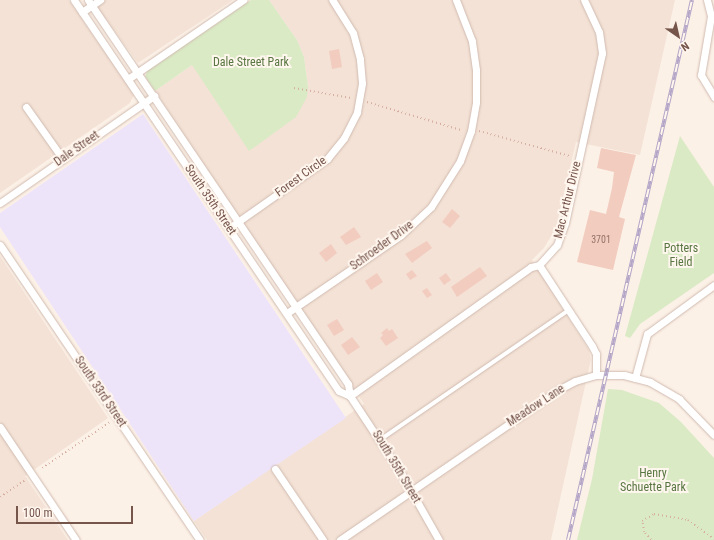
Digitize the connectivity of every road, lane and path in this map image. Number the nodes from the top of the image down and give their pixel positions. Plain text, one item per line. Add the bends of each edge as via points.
1 (74, 0) edge
2 (100, 0) edge
3 (243, 0) edge
4 (332, 0) edge
5 (456, 0) edge
6 (584, 0) edge
7 (707, 0) edge
8 (90, 3) edge
9 (82, 12) junction
10 (138, 72) junction
11 (128, 79) junction
12 (294, 88) dead end
13 (154, 96) junction
14 (714, 97) edge
15 (359, 100) junction
16 (144, 102) junction
17 (26, 107) dead end
18 (461, 130) dead end
19 (479, 131) dead end
20 (570, 156) dead end
21 (63, 159) junction
22 (0, 203) edge
23 (238, 221) junction
24 (229, 228) junction
25 (0, 245) edge
26 (539, 265) junction
27 (714, 285) edge
28 (296, 306) junction
29 (569, 310) junction
30 (287, 313) junction
31 (596, 375) junction
32 (635, 378) junction
33 (350, 396) junction
34 (110, 422) dead end
35 (0, 427) edge
36 (714, 435) edge
37 (380, 440) junction
38 (42, 468) dead end
39 (275, 468) dead end
40 (27, 479) dead end
41 (411, 491) junction
42 (0, 497) edge
43 (714, 539) edge
44 (76, 540) edge
45 (200, 540) edge
46 (323, 540) edge
47 (340, 540) edge
48 (439, 540) edge
49 (651, 540) edge

1 - 9 street, South 35th Street
2 - 8 street
3 - 10 street
4 - 15 street, Forest Circle via 353,33 360,59 362,83
5 - 28 street, Schroeder Drive via 472,41 476,70 476,102 471,131 448,184 431,207 401,235
6 - 26 street, Mac Arthur Drive via 599,32 602,53 565,223 557,245
7 - 14 street via 712,16 702,75
8 - 9 street
8 - 10 street, South 35th Street
9 - 11 street, South 35th Street
10 - 11 street
10 - 13 street, South 35th Street
11 - 16 street, South 35th Street
12 - 15 path
13 - 16 street, Dale Street
13 - 23 street, South 35th Street
15 - 18 path
15 - 23 street, Forest Circle via 357,112 344,138 327,159
16 - 21 street, Dale Street
16 - 24 street, South 35th Street
17 - 21 street
19 - 20 path
21 - 22 street, Dale Street
23 - 24 street, Forest Circle
23 - 28 street, South 35th Street
24 - 30 street, South 35th Street
25 - 45 street, South 33rd Street
26 - 29 street
26 - 33 street, Mac Arthur Drive via 531,267
27 - 32 street via 647,334
28 - 30 street, Schroeder Drive
28 - 33 street, South 35th Street via 348,384
29 - 31 street via 596,354
29 - 37 lane
30 - 33 street, South 35th Street via 339,390
31 - 32 street, Meadow Lane
31 - 41 street, Meadow Lane via 558,390
32 - 36 street, Meadow Lane via 650,382 675,396
33 - 37 street, South 35th Street
34 - 38 path
35 - 44 street
37 - 41 street, South 35th Street
39 - 46 street
40 - 42 path
41 - 47 street, Meadow Lane
41 - 48 street, South 35th Street
43 - 49 path via 688,520 654,514 642,521 644,532

